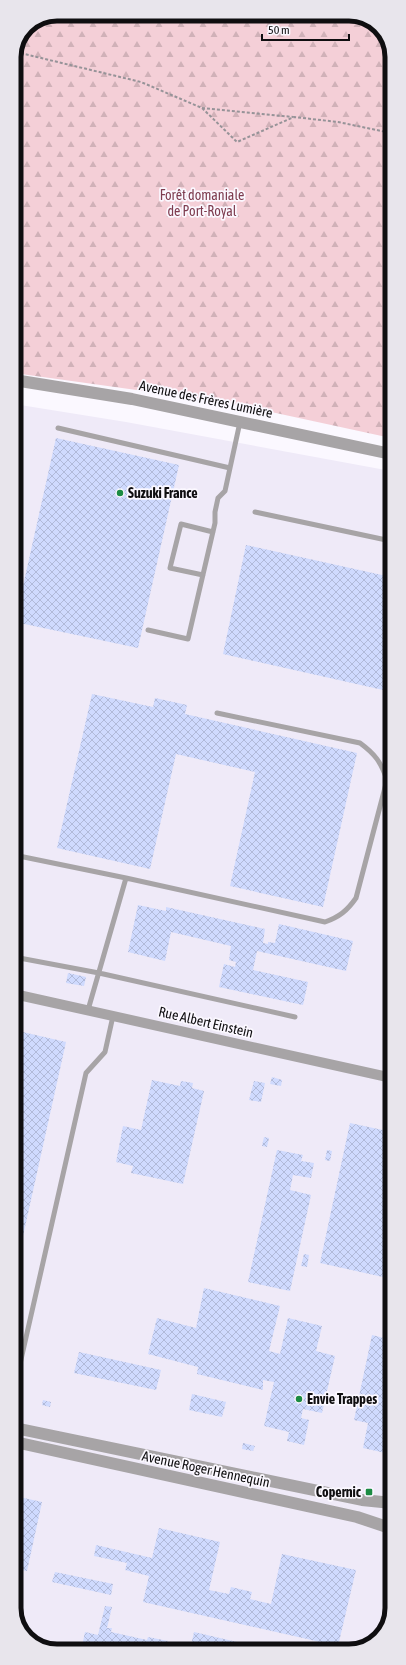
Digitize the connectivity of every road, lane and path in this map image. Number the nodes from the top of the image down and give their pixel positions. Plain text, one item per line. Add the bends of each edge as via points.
1 (22, 53) edge
2 (202, 108) junction
3 (294, 117) junction
4 (385, 132) edge
5 (21, 381) edge
6 (240, 421) junction
7 (58, 428) dead end
8 (385, 453) edge
9 (230, 468) junction
10 (255, 512) dead end
11 (213, 532) junction
12 (385, 540) edge
13 (203, 575) junction
14 (148, 630) dead end
15 (217, 713) dead end
16 (385, 773) edge
17 (385, 788) edge
18 (21, 856) edge
19 (126, 878) junction
20 (21, 958) edge
21 (98, 973) junction
22 (21, 996) edge
23 (88, 1010) junction
24 (113, 1016) junction
25 (296, 1017) dead end
26 (385, 1076) edge
27 (21, 1360) edge
28 (21, 1429) edge
29 (21, 1443) edge
30 (385, 1502) edge
31 (385, 1528) edge

1 - 2 path via 141,82
2 - 3 path
2 - 3 path via 237,142
3 - 4 path via 338,122
5 - 6 street, Avenue des Frères Lumière via 132,399
6 - 8 street, Avenue des Frères Lumière
6 - 9 lane
7 - 9 lane
9 - 11 lane via 225,491 218,498
10 - 12 lane
11 - 13 lane
11 - 13 lane via 181,524 170,568
13 - 14 lane via 188,639
15 - 16 lane via 360,743 372,752
17 - 19 lane via 356,898 349,909 325,922
18 - 19 lane
19 - 21 lane
20 - 21 lane
21 - 23 lane
21 - 25 lane
22 - 23 street, Rue Albert Einstein
23 - 24 street, Rue Albert Einstein
24 - 26 street, Rue Albert Einstein
24 - 27 lane via 104,1052 86,1073
28 - 30 street, Avenue Roger Hennequin via 362,1500
29 - 31 street, Avenue Roger Hennequin via 357,1517

